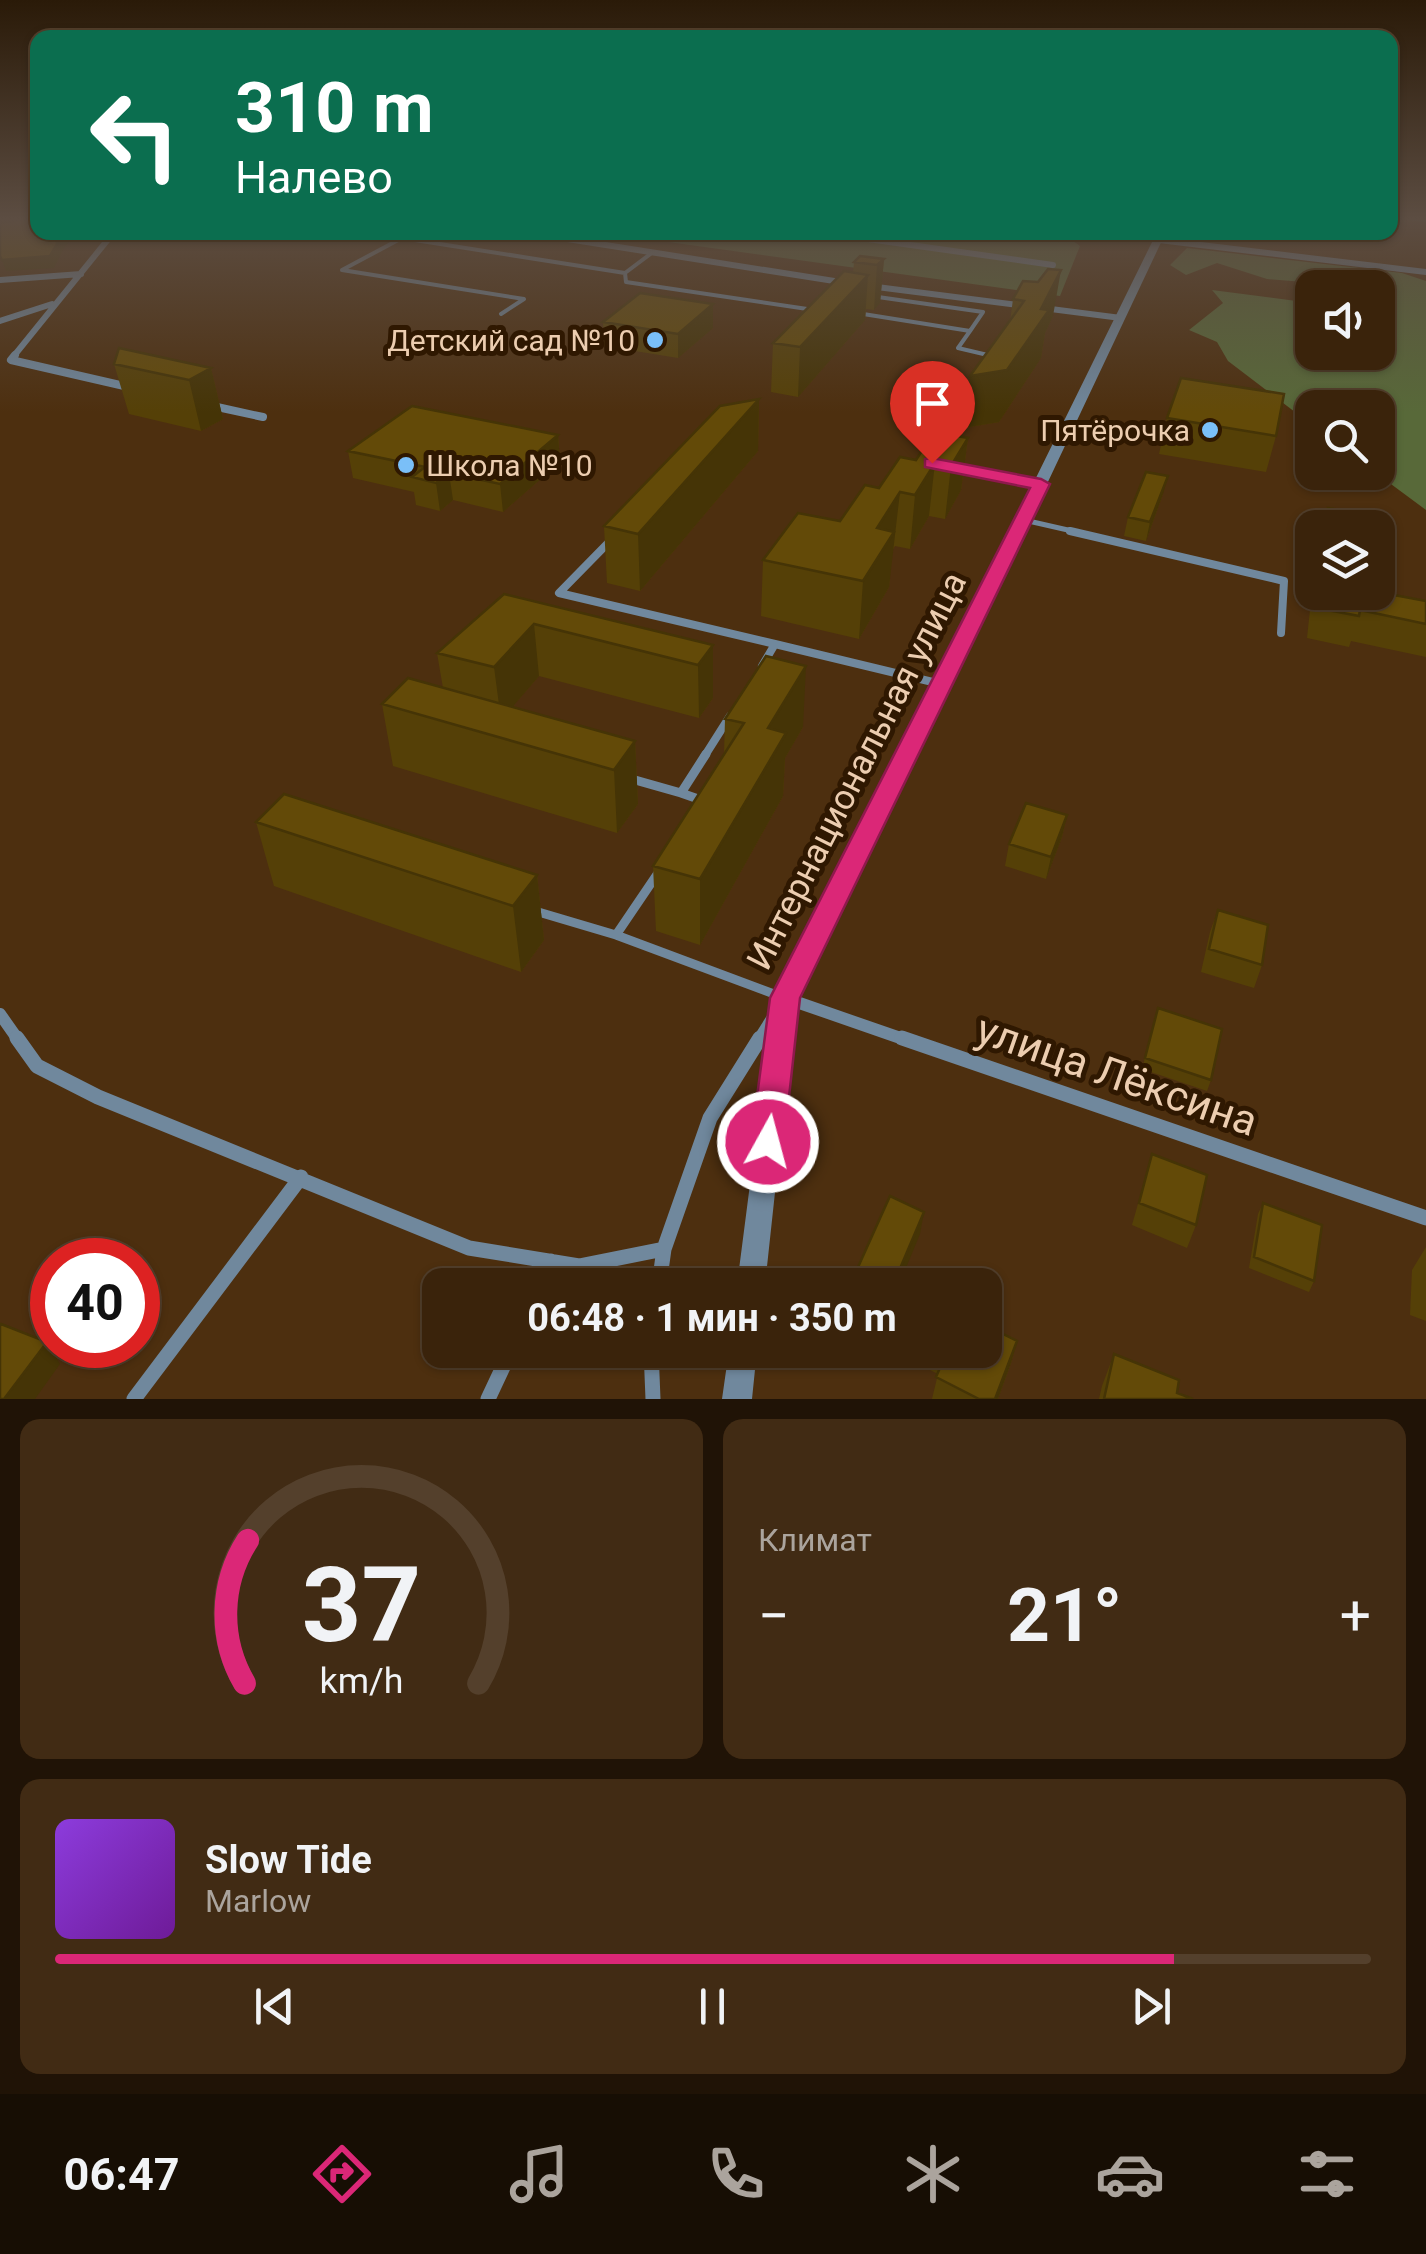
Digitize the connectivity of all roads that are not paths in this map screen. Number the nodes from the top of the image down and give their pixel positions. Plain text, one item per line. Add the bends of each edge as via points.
1 (73, 282) edge
2 (419, 282) edge
3 (628, 282) edge
4 (841, 282) edge
5 (843, 282) edge
6 (1138, 282) edge
7 (852, 293) edge
8 (871, 296) edge
9 (53, 304) junction
10 (818, 307) edge
11 (856, 313) edge
12 (501, 314) dead end
13 (1121, 318) junction
14 (0, 320) edge
15 (970, 331) junction
16 (989, 370) edge
17 (980, 382) edge
18 (146, 391) edge
19 (205, 404) edge
20 (962, 406) dead end
21 (263, 417) dead end
22 (946, 464) edge
23 (1041, 484) junction
24 (1024, 520) junction
25 (612, 538) edge
26 (1282, 633) dead end
27 (775, 644) junction
28 (754, 678) edge
29 (943, 684) junction
30 (733, 710) edge
31 (626, 777) edge
32 (681, 793) junction
33 (697, 817) edge
34 (666, 862) edge
35 (524, 908) edge
36 (616, 935) junction
37 (785, 998) junction
38 (0, 1014) edge
39 (301, 1177) junction
40 (1426, 1218) edge
41 (664, 1249) junction
42 (551, 1261) junction
43 (548, 1268) edge
44 (661, 1268) edge
45 (752, 1268) edge
46 (503, 1368) edge
47 (652, 1368) edge
48 (741, 1368) edge
49 (134, 1399) edge
50 (488, 1399) edge
51 (653, 1399) edge
52 (737, 1399) edge

1 - 9 street
2 - 12 lane via 524,299
3 - 10 lane
4 - 7 lane via 834,290
5 - 13 street
6 - 13 street, Интернациональная улица
8 - 15 lane via 983,312
9 - 14 street
9 - 18 street via 11,360
11 - 15 lane
13 - 23 street, Интернациональная улица
15 - 16 lane via 958,348 998,357
17 - 20 lane
19 - 21 street
22 - 23 lane
23 - 24 street, Интернациональная улица
24 - 26 lane via 1284,581
24 - 29 street, Интернациональная улица
25 - 27 lane via 559,593
27 - 28 lane
27 - 29 lane
29 - 37 street, Интернациональная улица
30 - 32 lane
31 - 32 lane
32 - 33 lane via 707,802
34 - 36 lane
35 - 36 lane
36 - 37 lane
37 - 40 street, улица Лёксина
37 - 41 street via 710,1118
37 - 45 street, Интернациональная улица
38 - 39 street via 37,1066 98,1098
39 - 42 street via 469,1248
39 - 49 street
41 - 42 street via 579,1266
41 - 44 street
42 - 43 street
46 - 50 street
47 - 51 street
48 - 52 street

